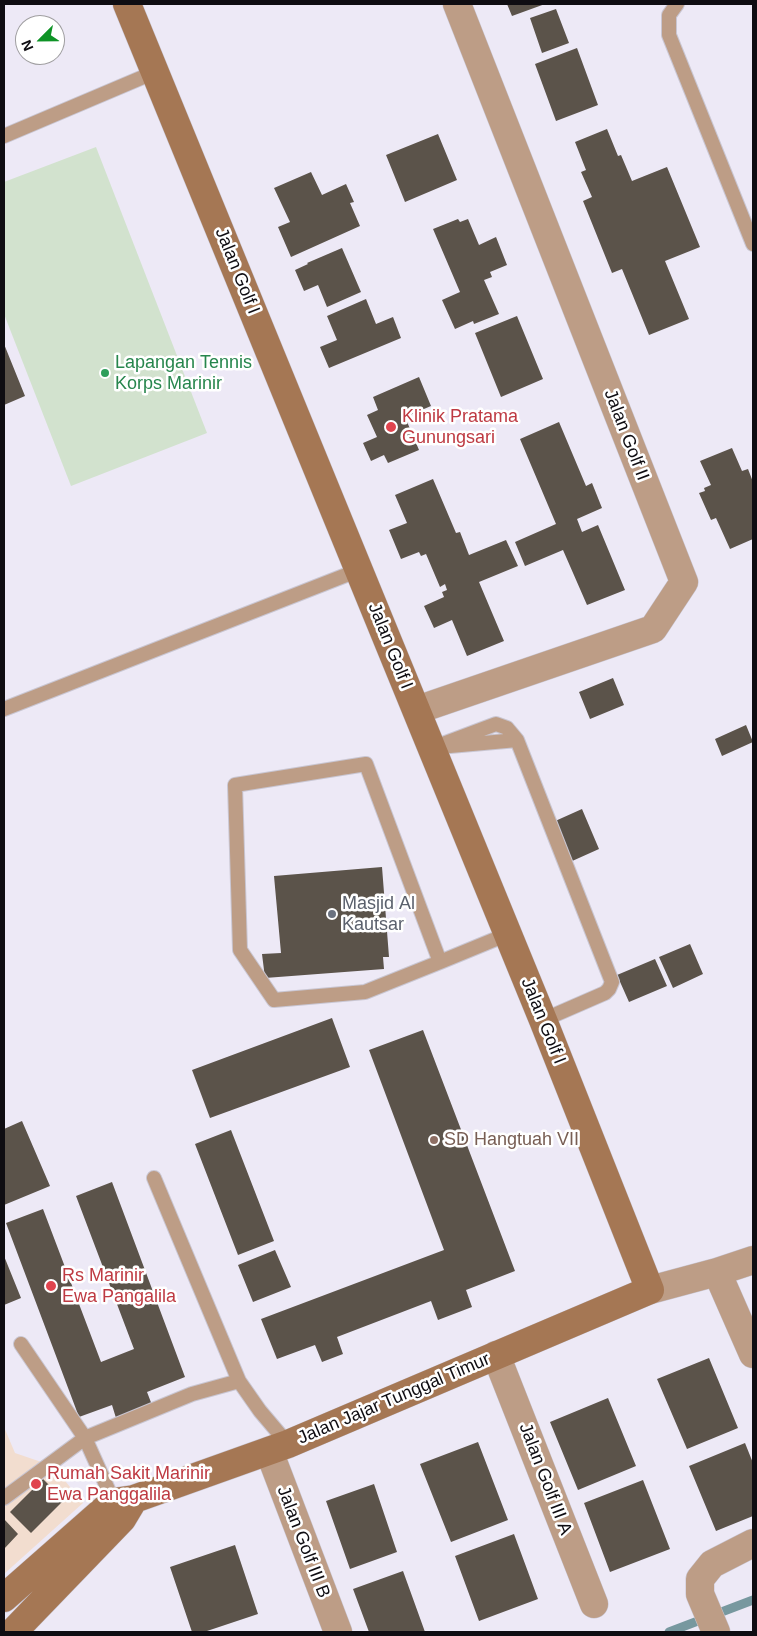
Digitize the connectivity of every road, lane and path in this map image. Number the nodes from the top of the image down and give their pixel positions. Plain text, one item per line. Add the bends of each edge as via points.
1 (127, 4) edge
2 (457, 4) edge
3 (677, 4) edge
4 (155, 72) junction
5 (4, 136) edge
6 (752, 239) edge
7 (359, 570) junction
8 (4, 709) edge
9 (417, 710) junction
10 (432, 748) junction
11 (508, 934) junction
12 (440, 962) junction
13 (543, 1020) junction
14 (154, 1178) dead end
15 (753, 1260) edge
16 (717, 1272) junction
17 (650, 1290) junction
18 (21, 1344) dead end
19 (753, 1354) edge
20 (496, 1355) junction
21 (239, 1381) junction
22 (85, 1438) junction
23 (279, 1447) junction
24 (4, 1498) edge
25 (123, 1506) junction
26 (753, 1543) edge
27 (4, 1598) edge
28 (594, 1604) dead end
29 (715, 1631) edge
30 (13, 1632) edge
31 (338, 1632) edge

1 - 4 main road, Jalan Golf I
2 - 9 street, Jalan Golf II via 684,582 653,628
3 - 6 lane via 668,15 668,35
4 - 5 lane
4 - 7 main road, Jalan Golf I
7 - 8 lane
7 - 9 main road, Jalan Golf I
9 - 10 main road, Jalan Golf I
10 - 11 main road, Jalan Golf I
10 - 13 lane via 517,740 612,982 605,993
11 - 12 lane
11 - 13 main road, Jalan Golf I
12 - 12 lane via 365,992 274,1000 240,950 235,785 366,764
13 - 17 main road, Jalan Golf I
14 - 21 lane
15 - 16 street
16 - 17 street
16 - 19 street
17 - 20 main road, Jalan Jajar Tunggal Timur
18 - 22 lane
20 - 23 main road, Jalan Jajar Tunggal Timur
20 - 28 street, Jalan Golf III A
21 - 22 lane via 192,1394
21 - 23 lane
22 - 24 lane
22 - 25 lane
23 - 25 main road, Jalan Jajar Tunggal Timur
23 - 31 street, Jalan Golf III B
25 - 27 main road, Jalan Jajar Tunggal Timur
25 - 30 main road, Jalan Jajar Tunggal Timur
26 - 29 street via 712,1564 700,1578 700,1594

